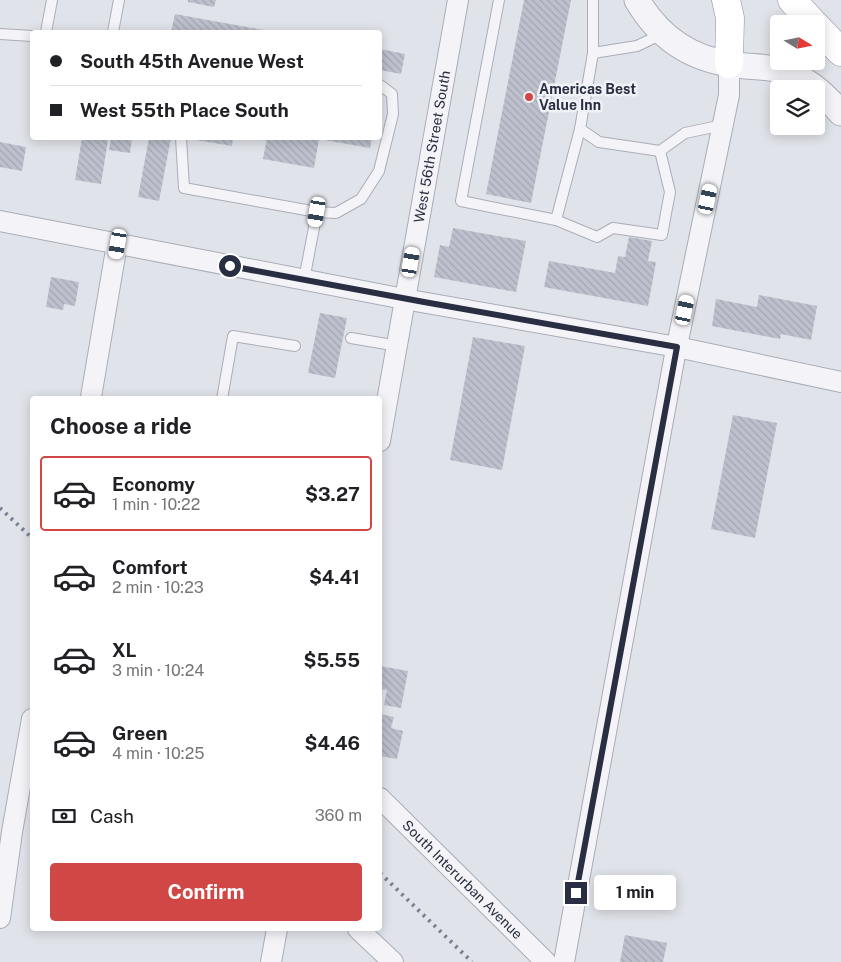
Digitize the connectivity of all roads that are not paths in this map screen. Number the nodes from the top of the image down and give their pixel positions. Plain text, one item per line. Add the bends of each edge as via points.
1 (52, 0) edge
2 (120, 0) edge
3 (458, 0) edge
4 (499, 0) edge
5 (594, 0) edge
6 (637, 0) edge
7 (726, 0) edge
8 (792, 0) edge
9 (806, 15) edge
10 (46, 30) edge
11 (113, 30) edge
12 (0, 34) edge
13 (663, 34) junction
14 (825, 35) edge
15 (30, 36) edge
16 (841, 52) edge
17 (593, 53) junction
18 (729, 64) junction
19 (382, 87) edge
20 (841, 113) edge
21 (723, 125) junction
22 (580, 129) junction
23 (181, 140) edge
24 (660, 151) junction
25 (317, 212) junction
26 (556, 220) junction
27 (0, 221) edge
28 (118, 244) junction
29 (304, 280) junction
30 (404, 299) junction
31 (351, 338) dead end
32 (295, 346) dead end
33 (398, 346) junction
34 (677, 347) junction
35 (841, 382) edge
36 (92, 396) edge
37 (223, 396) edge
38 (382, 430) edge
39 (30, 730) edge
40 (382, 800) edge
41 (0, 918) edge
42 (277, 931) edge
43 (360, 931) edge
44 (271, 962) edge
45 (393, 962) edge
46 (546, 962) edge
47 (564, 962) edge

1 - 10 lane
2 - 11 lane
3 - 30 street, West 56th Street South
4 - 26 lane via 461,202
5 - 17 lane
6 - 13 street via 647,18
7 - 18 highway via 730,31
8 - 9 highway
12 - 15 lane
13 - 17 lane via 636,46
13 - 18 street via 698,55
14 - 16 highway
17 - 22 lane
18 - 20 street via 777,70 801,79 821,91
18 - 21 street via 729,95
19 - 25 lane via 392,94 393,114 380,171 361,199 336,213
21 - 24 lane via 685,133
21 - 34 street
22 - 24 lane via 598,142
22 - 26 lane
23 - 25 lane via 184,188
24 - 26 lane via 670,192 662,235 613,228 597,237
25 - 29 lane
27 - 28 street
28 - 29 street
28 - 36 street
29 - 30 street
30 - 33 street, West 56th Street South
30 - 34 street
31 - 33 lane
32 - 37 lane via 234,336
33 - 38 street, West 56th Street South
34 - 35 street
34 - 47 street
39 - 41 street
40 - 46 street, South Interurban Avenue
42 - 44 street
43 - 45 street

